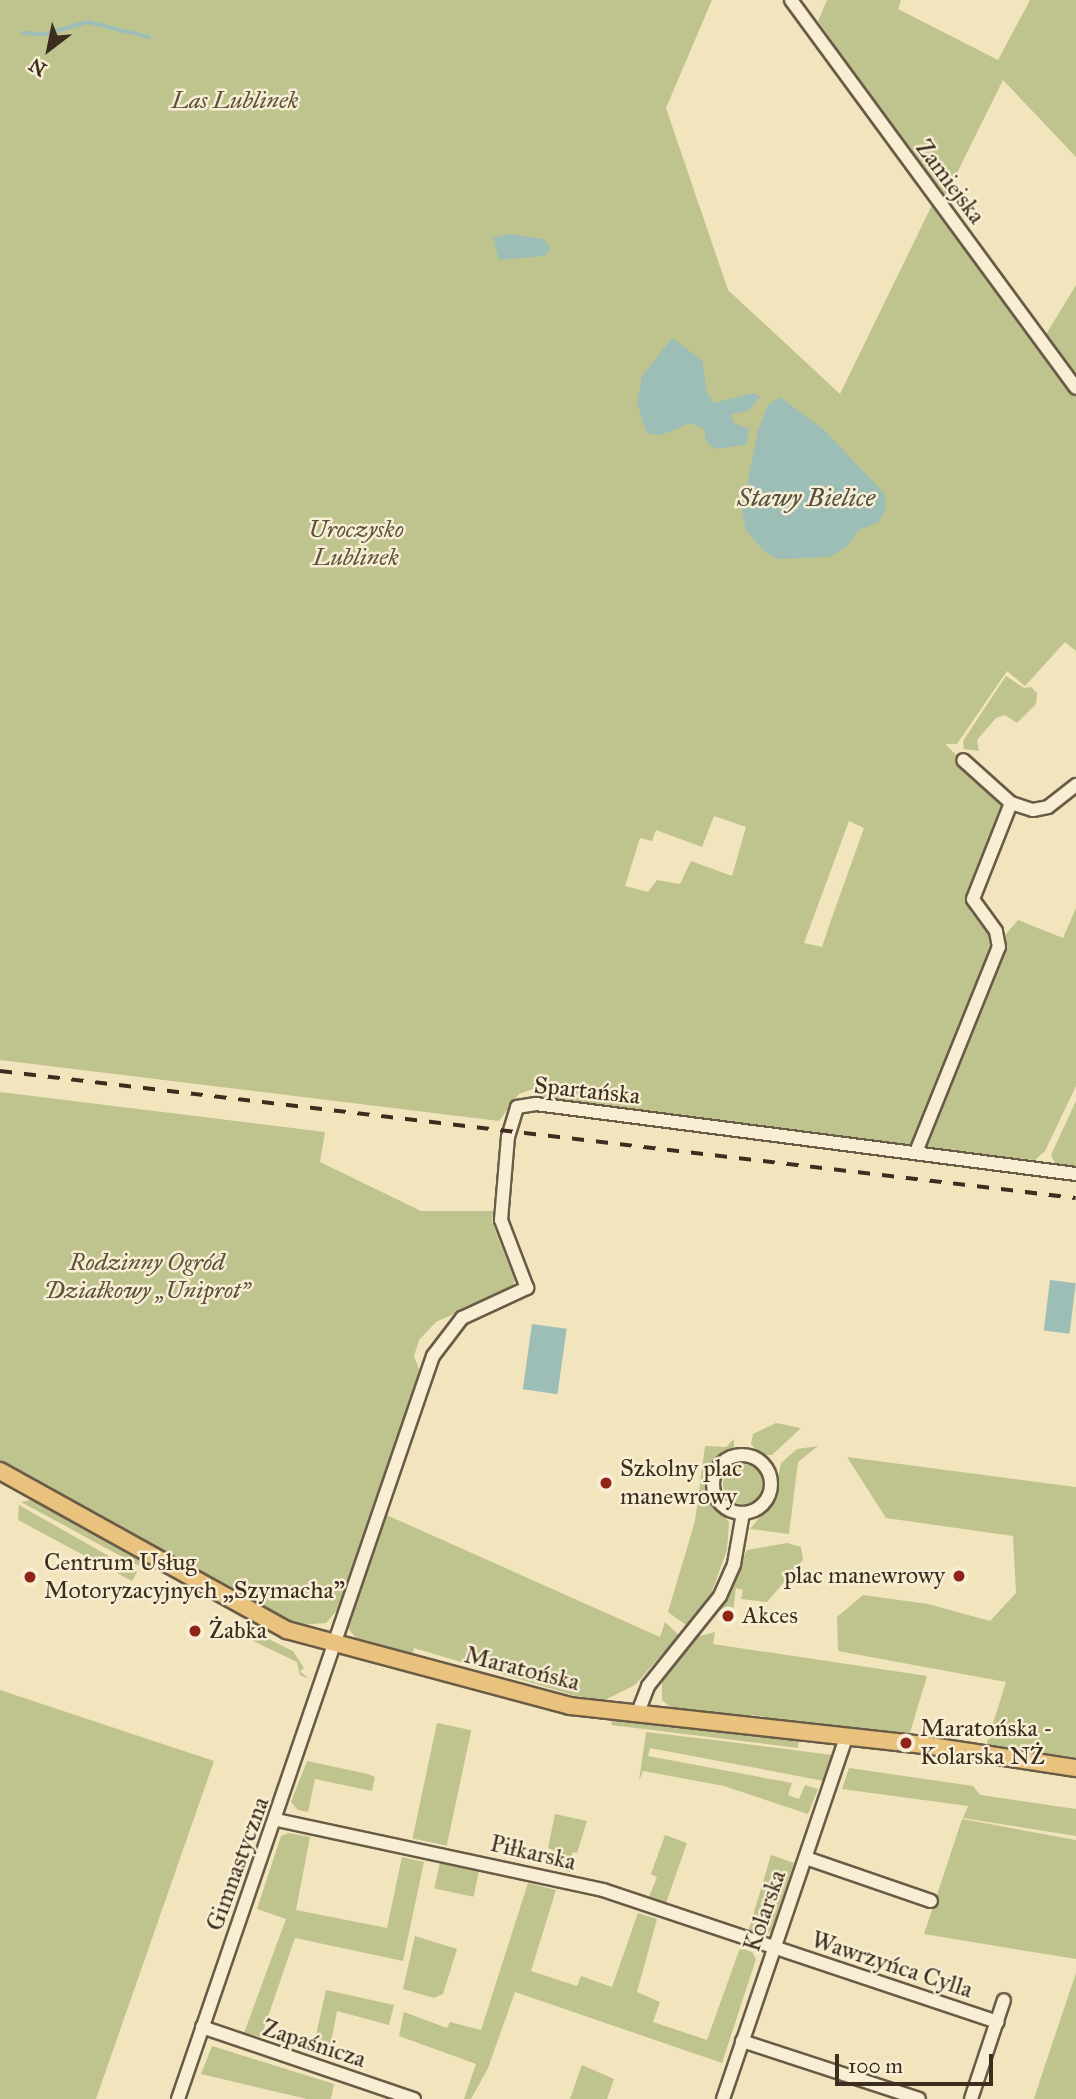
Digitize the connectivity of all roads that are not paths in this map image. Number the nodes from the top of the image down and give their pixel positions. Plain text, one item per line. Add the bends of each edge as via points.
1 (791, 0) edge
2 (1076, 388) edge
3 (963, 760) dead end
4 (1076, 785) edge
5 (1012, 803) junction
6 (916, 1152) junction
7 (1076, 1174) edge
8 (0, 1471) edge
9 (743, 1513) junction
10 (336, 1634) junction
11 (637, 1715) junction
12 (846, 1737) junction
13 (1076, 1768) edge
14 (277, 1820) junction
15 (806, 1858) junction
16 (931, 1901) dead end
17 (774, 1948) junction
18 (1004, 2000) dead end
19 (997, 2022) junction
20 (202, 2027) junction
21 (742, 2041) junction
22 (178, 2099) edge
23 (414, 2099) edge
24 (723, 2099) edge
25 (919, 2099) edge
26 (971, 2099) edge

1 - 2 street, Zamiejska
3 - 5 street
4 - 5 street via 1048,807 1033,810
5 - 6 street via 972,899 996,931 999,947
6 - 7 street, Spartańska
6 - 10 street, Spartańska via 536,1104 517,1107 508,1137 501,1220 527,1288 470,1312 439,1345
8 - 10 main road, Maratońska via 268,1622
9 - 9 street via 766,1500 771,1481 762,1463 744,1455 726,1460 713,1483 724,1507
9 - 11 street via 734,1563 720,1596 648,1686
10 - 11 main road, Maratońska via 541,1699
10 - 14 street, Gimnastyczna
11 - 12 main road, Maratońska
12 - 13 main road, Maratońska
12 - 15 street, Kolarska
14 - 17 street, Piłkarska via 603,1890
14 - 20 street, Gimnastyczna
15 - 16 street
15 - 17 street, Kolarska
17 - 19 street, Wawrzyńca Cylla
17 - 21 street, Kolarska
18 - 19 street, Wawrzyńca Cylla
19 - 26 street, Wawrzyńca Cylla
20 - 22 street, Gimnastyczna
20 - 23 street, Zapaśnicza
21 - 24 street, Kolarska
21 - 25 street

